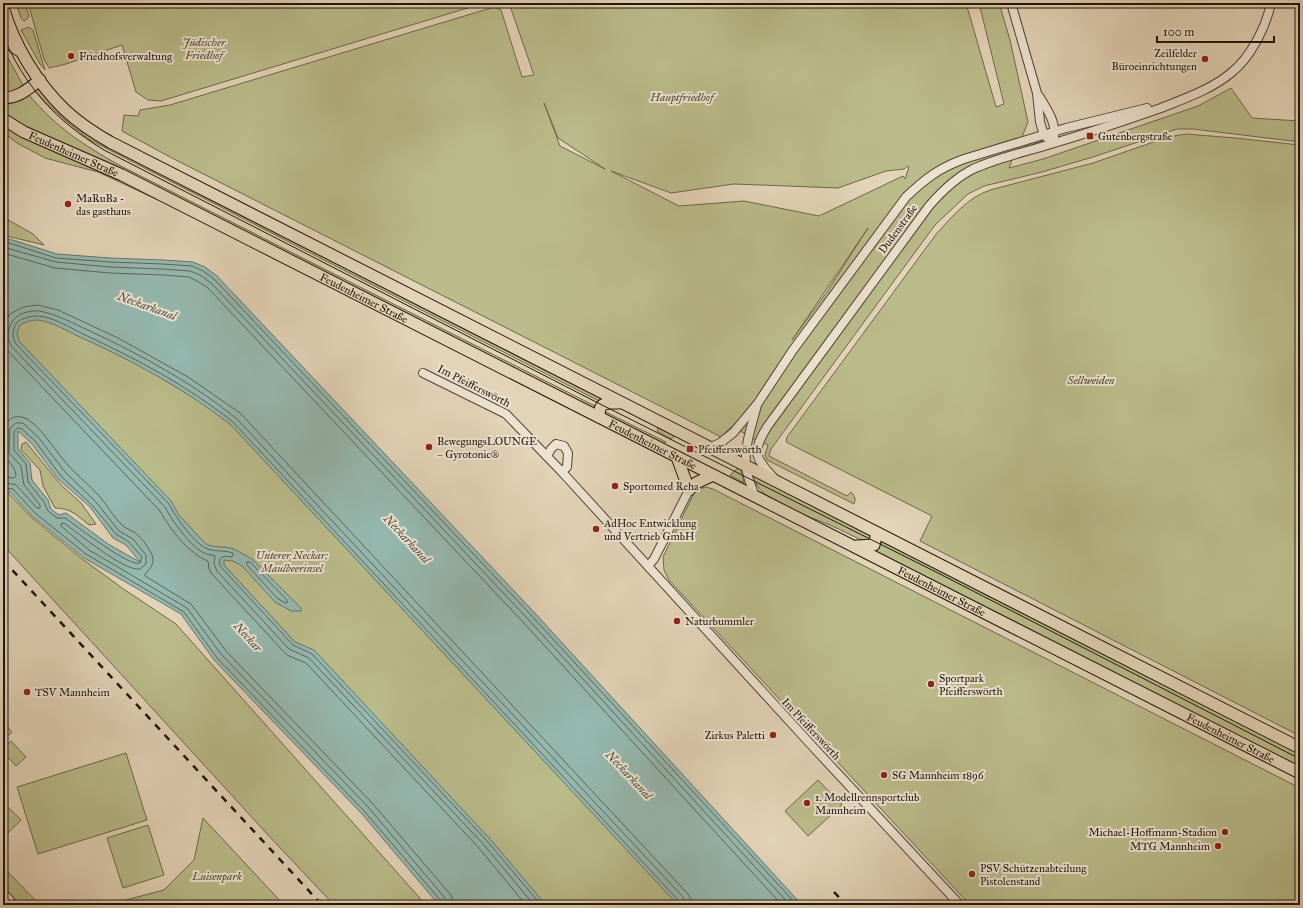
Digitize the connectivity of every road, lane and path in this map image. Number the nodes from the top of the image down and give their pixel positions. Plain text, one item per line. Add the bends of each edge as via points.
1 (1011, 3) edge
2 (1271, 3) edge
3 (3, 7) edge
4 (3, 38) edge
5 (22, 52) junction
6 (40, 80) junction
7 (1038, 93) junction
8 (3, 98) edge
9 (1172, 103) junction
10 (3, 120) edge
11 (1055, 132) junction
12 (1044, 135) junction
13 (1053, 144) junction
14 (423, 373) dead end
15 (622, 403) junction
16 (758, 403) junction
17 (599, 417) junction
18 (709, 448) junction
19 (546, 456) junction
20 (677, 457) junction
21 (746, 466) junction
22 (562, 472) junction
23 (714, 475) junction
24 (781, 484) junction
25 (689, 490) junction
26 (755, 496) junction
27 (877, 533) junction
28 (855, 546) junction
29 (648, 566) junction
30 (1300, 748) edge
31 (1300, 774) edge
32 (3, 893) edge
33 (14, 905) edge
34 (960, 905) edge

1 - 7 street
2 - 9 street, Dudenstraße via 1267,22 1256,43 1232,73 1209,88
3 - 5 main road
4 - 5 main road
5 - 6 main road, Feudenheimer Straße
6 - 8 main road via 23,94
6 - 15 main road, Feudenheimer Straße via 64,108 96,134 135,156
7 - 11 street
7 - 12 street via 1040,122
9 - 11 street, Dudenstraße
9 - 13 street, Dudenstraße
10 - 17 main road, Feudenheimer Straße via 24,132 122,175
11 - 12 street, Dudenstraße
11 - 13 street
12 - 13 street
12 - 16 street, Dudenstraße via 950,164 926,179 906,197 793,350
13 - 24 street, Dudenstraße via 973,169 942,191 929,206 767,427 757,445 760,462
14 - 19 street, Im Pfeifferswörth via 506,414
15 - 17 main road via 604,403 600,408
15 - 18 main road, Feudenheimer Straße
16 - 18 street, Dudenstraße via 733,433
16 - 21 street, Dudenstraße via 748,444
17 - 20 main road, Feudenheimer Straße
18 - 21 main road, Feudenheimer Straße
19 - 22 street, Im Pfeifferswörth
19 - 22 street via 556,444 564,446 568,453 567,467
20 - 23 main road, Feudenheimer Straße
20 - 25 main road
21 - 24 main road, Feudenheimer Straße
21 - 26 street, Dudenstraße via 749,483
22 - 29 street, Im Pfeifferswörth
23 - 25 main road via 696,483
23 - 26 main road, Feudenheimer Straße
24 - 27 main road, Feudenheimer Straße
25 - 29 street
26 - 28 main road, Feudenheimer Straße
27 - 28 main road via 874,545
27 - 30 main road, Feudenheimer Straße
28 - 31 main road, Feudenheimer Straße
29 - 34 street, Im Pfeifferswörth
32 - 33 street

